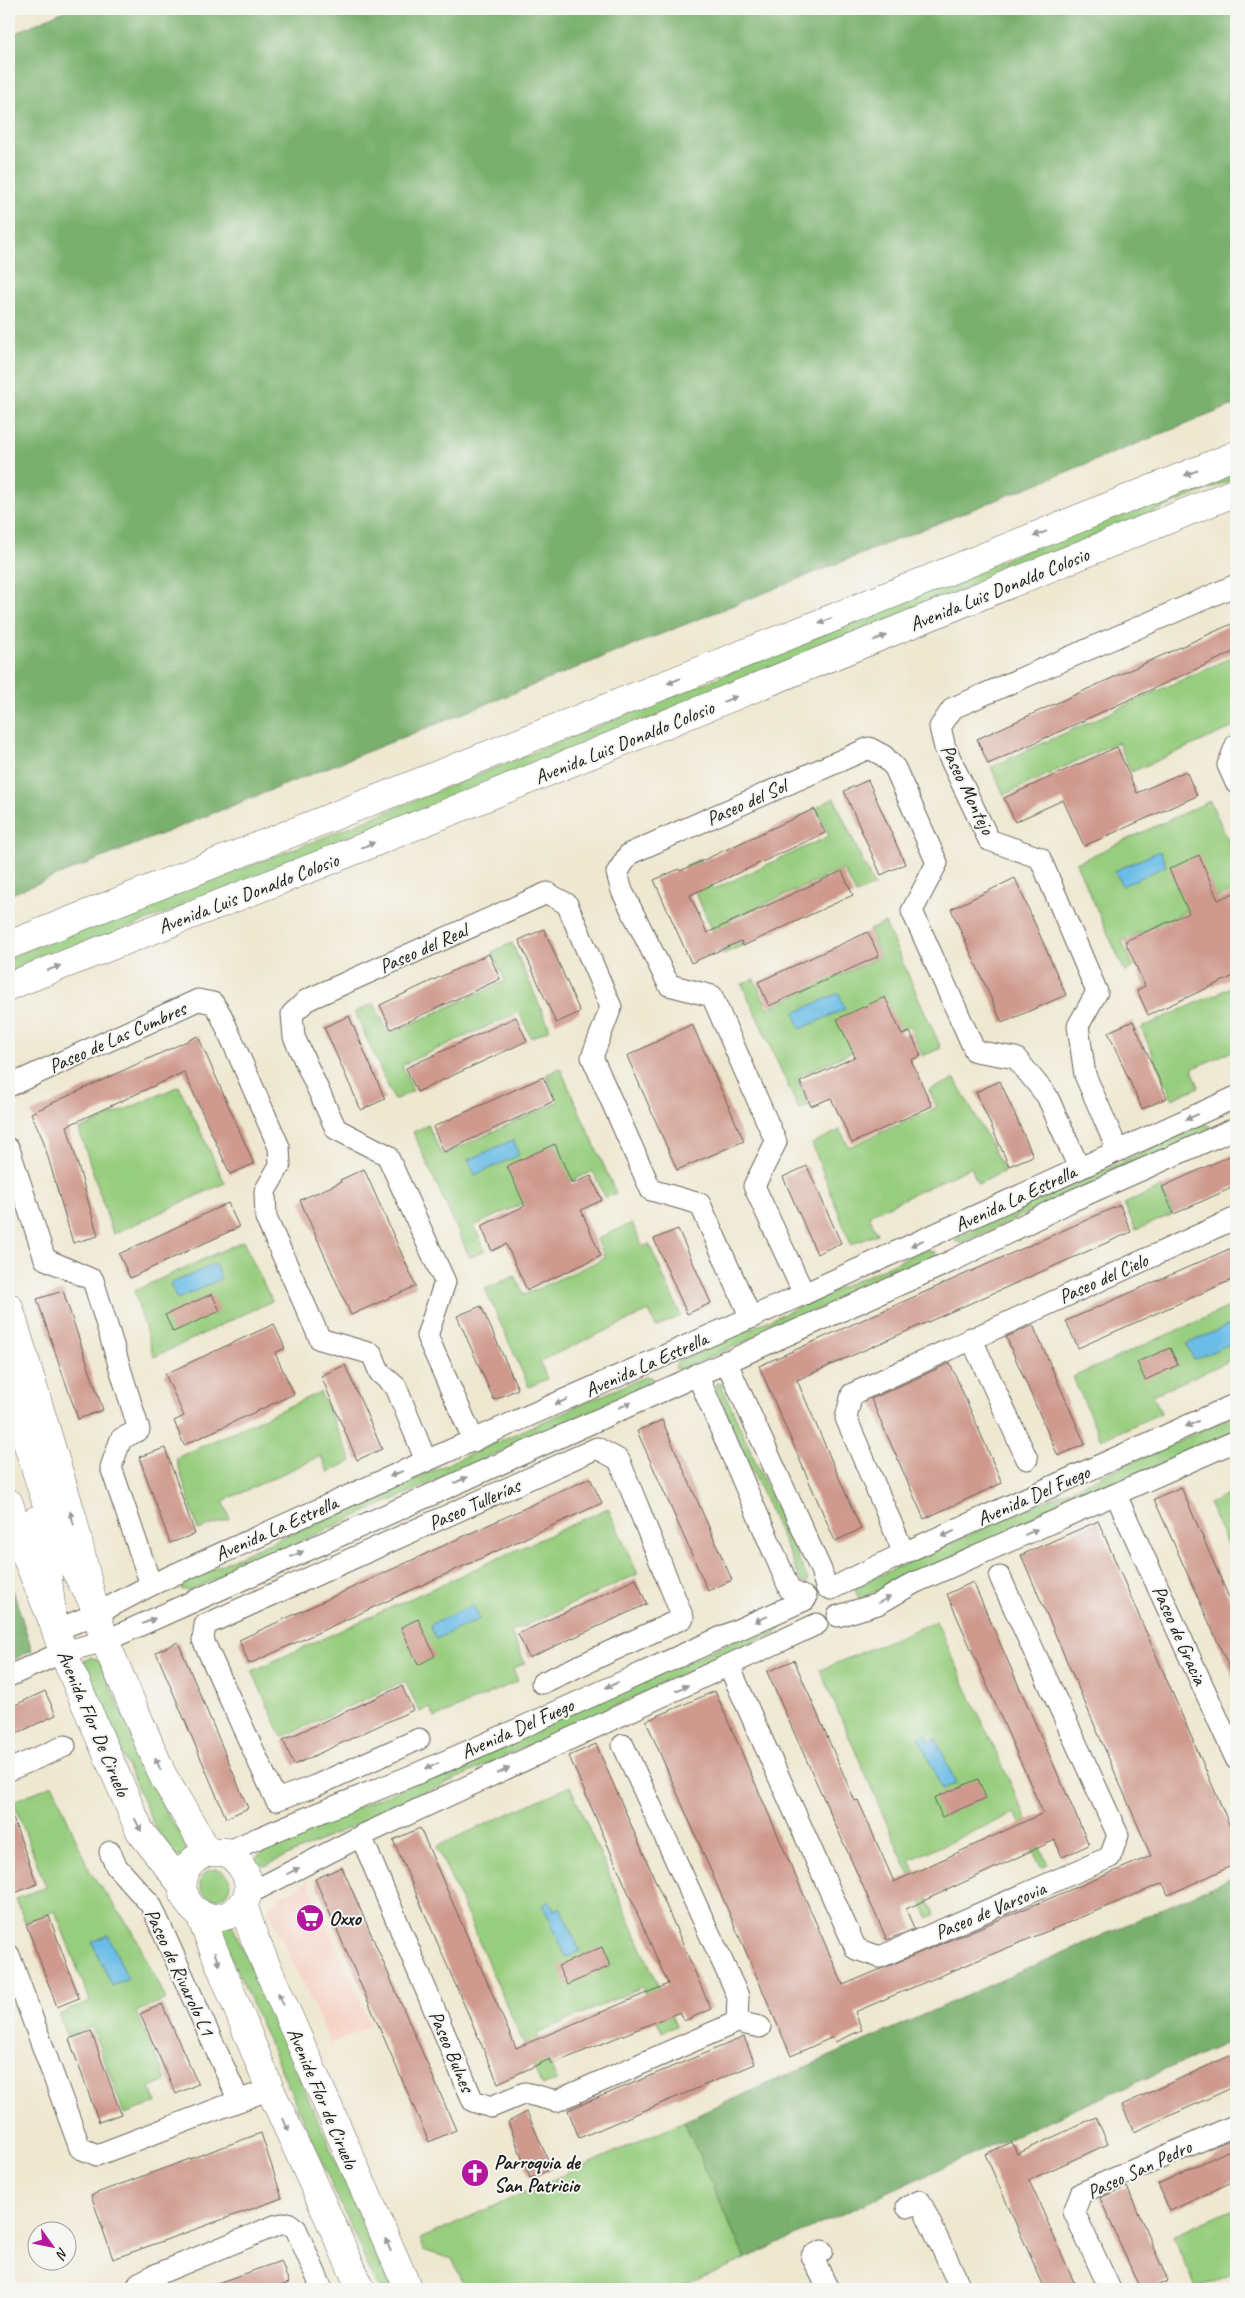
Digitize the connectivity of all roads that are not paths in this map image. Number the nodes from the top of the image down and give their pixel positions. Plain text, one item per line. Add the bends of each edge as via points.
1 (1236, 455) edge
2 (1236, 492) edge
3 (1236, 585) edge
4 (1236, 745) edge
5 (1236, 783) edge
6 (9, 945) edge
7 (9, 986) edge
8 (9, 1086) edge
9 (1227, 1100) edge
10 (1233, 1130) edge
11 (9, 1149) edge
12 (1118, 1150) junction
13 (1079, 1168) junction
14 (1236, 1218) edge
15 (942, 1231) junction
16 (954, 1260) junction
17 (804, 1294) junction
18 (9, 1307) edge
19 (751, 1318) junction
20 (971, 1338) junction
21 (657, 1359) junction
22 (726, 1361) junction
23 (697, 1374) junction
24 (9, 1385) edge
25 (667, 1386) junction
26 (1236, 1404) edge
27 (9, 1433) edge
28 (470, 1433) junction
29 (1236, 1441) edge
30 (424, 1453) junction
31 (1027, 1459) dead end
32 (1120, 1502) junction
33 (9, 1503) edge
34 (51, 1543) junction
35 (901, 1546) junction
36 (1000, 1577) dead end
37 (151, 1584) junction
38 (828, 1588) junction
39 (806, 1599) junction
40 (94, 1607) junction
41 (838, 1616) junction
42 (817, 1624) junction
43 (57, 1635) junction
44 (105, 1641) junction
45 (732, 1674) junction
46 (9, 1676) edge
47 (542, 1683) dead end
48 (419, 1740) dead end
49 (623, 1745) dead end
50 (65, 1746) dead end
51 (1236, 1759) edge
52 (9, 1770) edge
53 (281, 1811) junction
54 (364, 1842) junction
55 (110, 1852) dead end
56 (218, 1852) junction
57 (182, 1885) junction
58 (246, 1899) junction
59 (199, 1914) junction
60 (9, 1954) edge
61 (737, 2022) junction
62 (760, 2027) dead end
63 (252, 2095) junction
64 (1236, 2125) edge
65 (907, 2207) dead end
66 (822, 2252) dead end
67 (137, 2289) edge
68 (322, 2289) edge
69 (361, 2289) edge
70 (408, 2289) edge
71 (828, 2289) edge
72 (961, 2289) edge
73 (1110, 2289) edge

1 -> 6 main road, Avenida Luis Donaldo Colosio
7 -> 2 main road, Avenida Luis Donaldo Colosio via 337,858
3 - 12 street, Paseo Montejo via 953,708 940,727 945,748 989,840 1040,858 1097,992 1078,1026 1085,1075
4 - 5 street via 1228,766
8 - 30 street, Paseo de Las Cumbres via 198,1000 213,1003 279,1147 280,1165 265,1191 266,1218 320,1339 372,1354 380,1373 396,1387
9 - 10 street
9 -> 12 street, Avenida La Estrella
10 - 16 street, Avenida La Estrella via 1069,1202
11 - 37 street via 45,1259 93,1280 139,1430 121,1439 111,1467
12 - 13 street, Avenida La Estrella
13 - 15 street, Avenida La Estrella
13 - 17 street, Paseo del Sol via 1047,1096 1016,1058 975,1051 912,911 937,863 895,768 884,756 868,748 628,854 617,873 622,891 669,985 712,996 776,1142 754,1186
14 - 20 street, Paseo del Cielo
15 - 16 street
15 -> 17 street, Avenida La Estrella
16 - 22 street, Avenida La Estrella
17 - 19 street, Avenida La Estrella
40 -> 18 main road via 73,1519
19 - 21 street, Avenida La Estrella
19 - 28 street, Paseo del Real via 700,1204 651,1190 592,1057 611,1007 567,904 546,893 307,1000 292,1014 294,1037 336,1128 387,1155 445,1282 427,1336
20 - 31 street
20 - 35 street, Paseo del Cielo via 852,1394 846,1418
21 - 25 street
21 -> 28 street, Avenida La Estrella
22 - 23 street, Avenida La Estrella
22 - 38 street
23 - 25 street, Avenida La Estrella
23 - 39 street via 790,1590
24 - 34 main road
44 -> 25 street, Avenida La Estrella
26 -> 35 street, Avenida Del Fuego
27 - 34 main road
28 - 30 street, Avenida La Estrella
29 - 32 street, Avenida Del Fuego
30 -> 37 street, Avenida La Estrella
41 -> 32 street, Avenida Del Fuego via 878,1604 914,1583
32 - 51 street, Paseo de Gracia
33 - 43 main road via 24,1554
34 - 40 main road
34 - 43 main road, Avenida Flor De Ciruelo
35 - 38 street, Avenida Del Fuego
36 - 45 street, Paseo de Varsovia via 1118,1835 1110,1858 880,1957 856,1949
37 - 40 street, Avenida La Estrella
38 - 39 street via 813,1590
38 - 41 street via 840,1598
39 - 42 street via 805,1611
39 -> 53 street, Avenida Del Fuego via 424,1770 313,1816
40 - 43 street, Avenida La Estrella
40 - 44 main road
41 - 42 street via 829,1623
42 - 45 street, Avenida Del Fuego
43 - 44 street, Avenida La Estrella
43 - 46 street
43 -> 57 main road, Avenida Flor De Ciruelo via 140,1831
56 -> 44 main road via 163,1776
54 -> 45 street, Avenida Del Fuego
47 - 53 street, Paseo Tullerías via 683,1618 619,1460 597,1448 205,1625 203,1640
48 - 53 street via 315,1786
49 - 61 street via 738,1996
50 - 52 street
53 - 56 street, Avenida Del Fuego
58 -> 54 street, Avenida Del Fuego
54 - 61 street, Paseo Bulnes via 473,2101 491,2107 525,2092 556,2102
55 - 63 street, Paseo de Rivarolo L1 via 116,1866 151,1905
56 - 57 main road via 191,1862
56 - 58 main road via 240,1861 246,1871
57 - 59 main road via 186,1900
58 - 59 main road via 228,1916 218,1918
70 -> 58 main road, Avenide Flor de Ciruelo via 266,1965
59 -> 63 main road
60 - 63 street via 80,2148 97,2155
61 - 62 street
63 -> 69 main road
64 - 73 street, Paseo San Pedro via 1081,2194 1074,2212
65 - 72 street via 920,2201
66 - 71 street via 812,2256
67 - 68 street via 139,2283 153,2276 288,2223 296,2229

